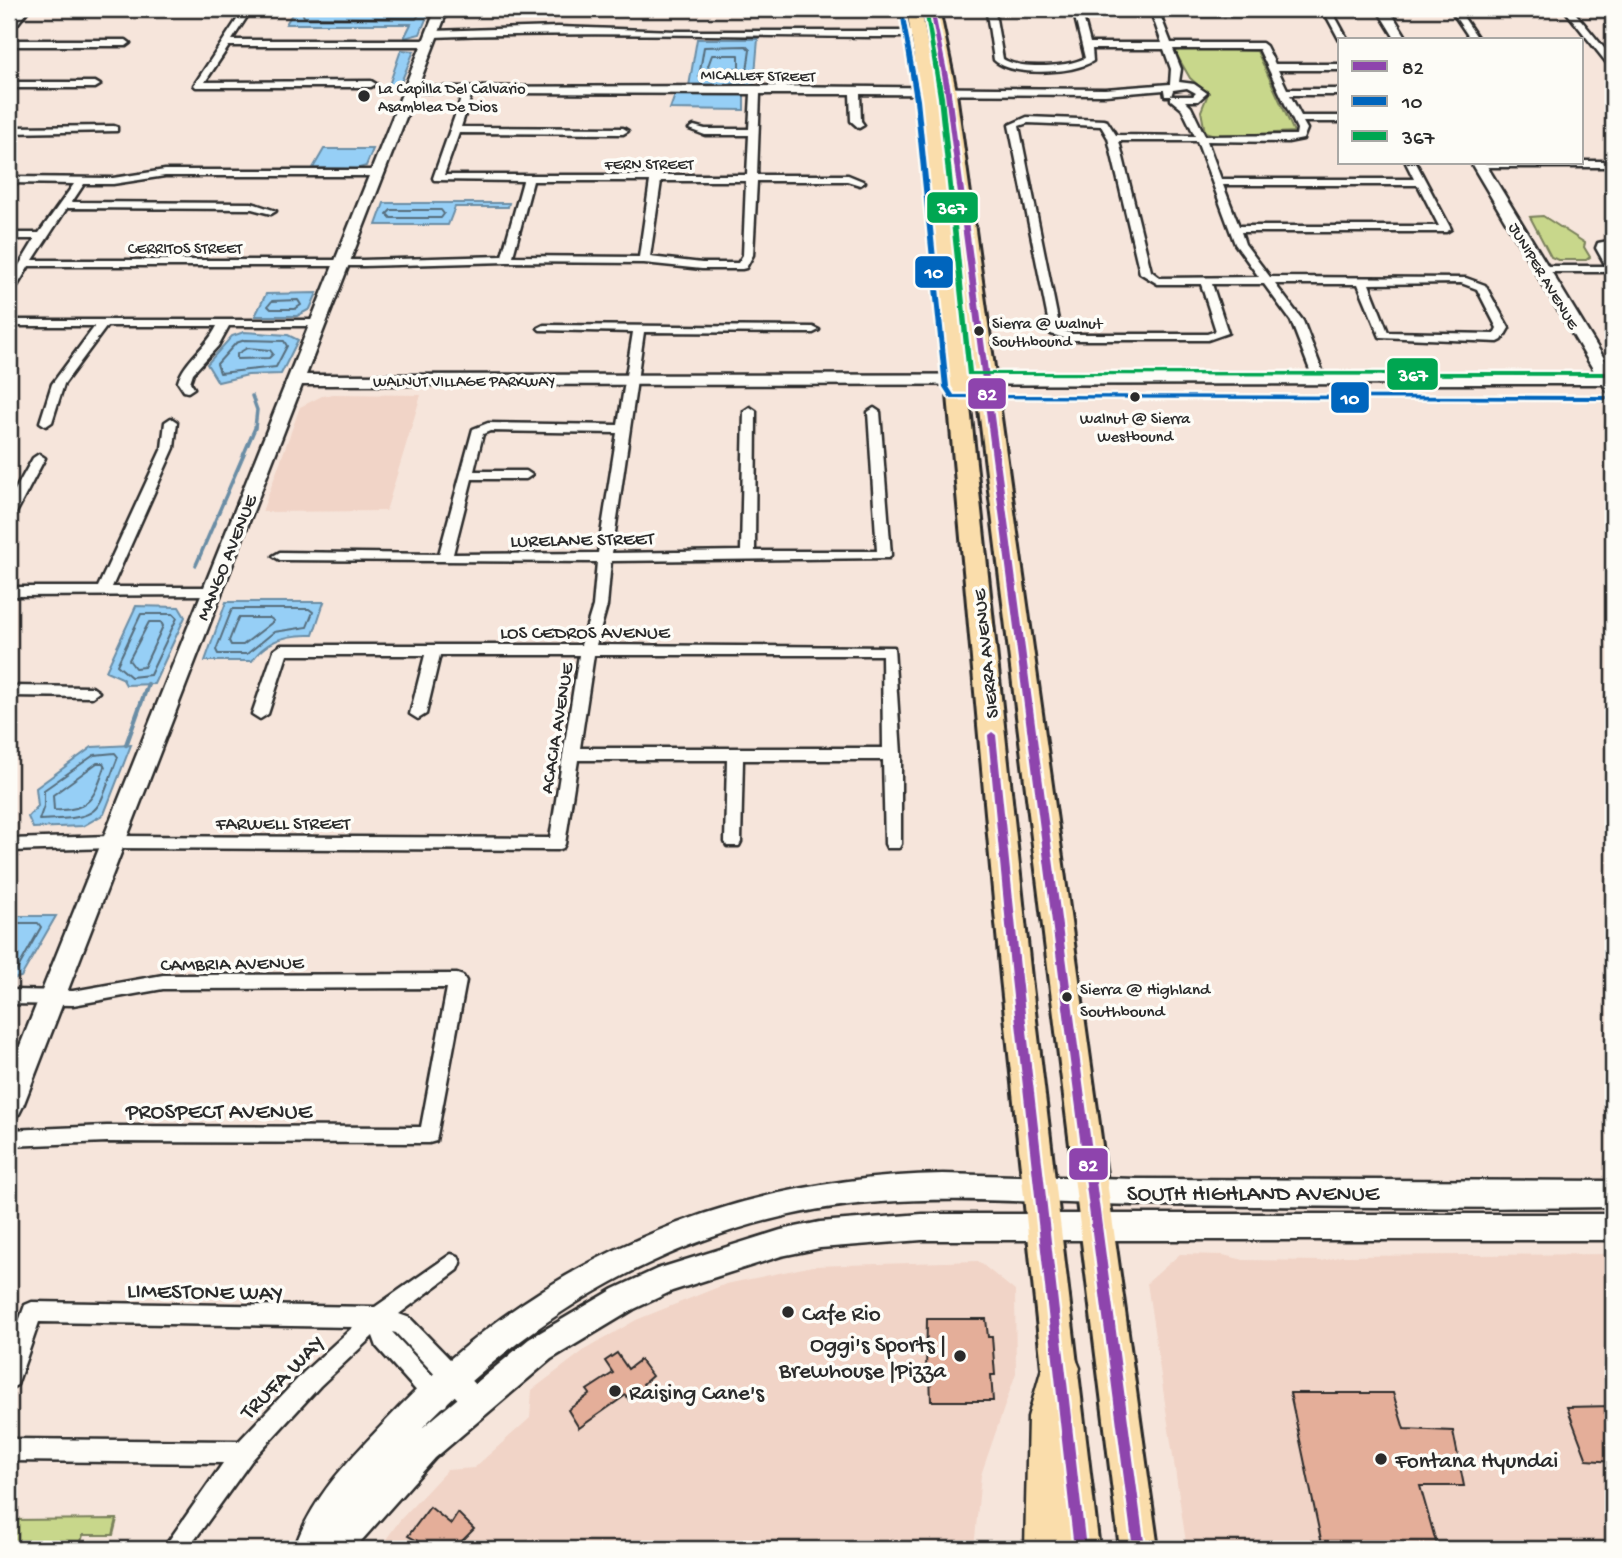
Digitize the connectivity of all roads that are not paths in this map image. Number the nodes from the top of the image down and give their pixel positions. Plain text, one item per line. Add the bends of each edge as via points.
1 (25, 9) edge
2 (248, 9) edge
3 (442, 9) edge
4 (914, 9) edge
5 (932, 9) edge
6 (994, 9) edge
7 (1077, 9) edge
8 (1096, 9) edge
9 (1382, 9) edge
10 (1454, 9) edge
11 (1568, 9) edge
12 (1154, 10) edge
13 (1328, 10) edge
14 (9, 29) edge
15 (919, 34) junction
16 (431, 38) junction
17 (1343, 38) edge
18 (1401, 38) edge
19 (1474, 38) edge
20 (9, 43) edge
21 (126, 43) dead end
22 (226, 43) junction
23 (1087, 46) junction
24 (1168, 46) junction
25 (1613, 65) edge
26 (1272, 67) junction
27 (1338, 67) edge
28 (1176, 69) junction
29 (371, 84) dead end
30 (9, 85) edge
31 (95, 85) dead end
32 (1173, 86) junction
33 (469, 89) junction
34 (756, 89) junction
35 (411, 90) junction
36 (855, 92) junction
37 (928, 92) junction
38 (948, 92) junction
39 (1105, 92) junction
40 (1199, 92) junction
41 (1284, 92) junction
42 (1338, 92) edge
43 (1175, 98) junction
44 (1297, 119) junction
45 (1338, 119) edge
46 (1195, 123) junction
47 (859, 125) dead end
48 (694, 129) dead end
49 (9, 130) edge
50 (114, 130) dead end
51 (453, 130) junction
52 (623, 131) dead end
53 (753, 132) junction
54 (1112, 138) junction
55 (1202, 138) junction
56 (1412, 164) edge
57 (1478, 164) edge
58 (1613, 164) edge
59 (379, 173) junction
60 (529, 178) junction
61 (656, 178) junction
62 (750, 179) junction
63 (9, 180) edge
64 (82, 180) junction
65 (860, 182) dead end
66 (1217, 182) junction
67 (1422, 182) junction
68 (66, 205) junction
69 (271, 211) dead end
70 (1234, 229) junction
71 (9, 236) edge
72 (42, 236) junction
73 (1608, 244) edge
74 (507, 259) junction
75 (644, 260) junction
76 (28, 263) junction
77 (343, 263) junction
78 (1542, 269) junction
79 (1613, 269) edge
80 (1205, 280) junction
81 (1268, 281) junction
82 (1362, 281) junction
83 (9, 291) edge
84 (9, 323) edge
85 (104, 323) junction
86 (225, 323) junction
87 (318, 323) junction
88 (544, 328) dead end
89 (639, 329) junction
90 (813, 330) dead end
91 (1319, 378) junction
92 (297, 380) junction
93 (632, 381) junction
94 (972, 381) junction
95 (1612, 383) edge
96 (188, 388) dead end
97 (750, 411) dead end
98 (874, 412) dead end
99 (46, 422) dead end
100 (172, 422) dead end
101 (625, 429) junction
102 (39, 458) dead end
103 (466, 475) junction
104 (526, 475) dead end
105 (9, 513) edge
106 (748, 555) junction
107 (280, 556) dead end
108 (445, 558) junction
109 (604, 558) junction
110 (9, 592) edge
111 (103, 592) junction
112 (211, 592) junction
113 (434, 650) junction
114 (587, 650) junction
115 (9, 691) edge
116 (92, 692) dead end
117 (260, 714) dead end
118 (418, 714) dead end
119 (571, 754) junction
120 (735, 754) junction
121 (892, 754) junction
122 (111, 842) junction
123 (733, 842) dead end
124 (557, 844) joint
125 (893, 844) dead end
126 (9, 845) edge
127 (9, 997) edge
128 (50, 998) junction
129 (9, 1106) edge
130 (429, 1135) joint
131 (9, 1138) edge
132 (1040, 1190) junction
133 (1094, 1191) junction
134 (1613, 1194) edge
135 (1613, 1227) edge
136 (1044, 1229) junction
137 (1099, 1229) junction
138 (451, 1263) dead end
139 (378, 1317) junction
140 (1060, 1368) junction
141 (9, 1378) edge
142 (444, 1385) junction
143 (466, 1410) junction
144 (9, 1450) edge
145 (244, 1451) junction
146 (174, 1549) edge
147 (310, 1549) edge
148 (332, 1549) edge
149 (1046, 1549) edge
150 (1080, 1549) edge
151 (1139, 1549) edge

1 - 14 street
2 - 22 street
3 - 16 street, MANGO AVENUE
4 - 15 main road, SIERRA AVENUE
5 - 38 main road, SIERRA AVENUE
6 - 23 street via 999,60 1009,66 1086,64 1090,59
7 - 23 street
8 - 12 street
9 - 18 street
10 - 19 street
11 - 25 street
12 - 13 street
12 - 24 street
13 - 17 street
15 - 16 street via 558,30
15 - 37 main road, SIERRA AVENUE
16 - 22 street
16 - 35 street, MANGO AVENUE
20 - 21 street
22 - 29 street via 199,85
23 - 24 street
24 - 26 street via 1262,46
24 - 28 street
26 - 27 street
26 - 41 street
28 - 32 street
28 - 40 street
30 - 31 street
32 - 39 street, MICALLEF STREET
32 - 40 street, MICALLEF STREET
32 - 43 street via 1166,92
33 - 34 street, MICALLEF STREET
33 - 35 street, MICALLEF STREET
33 - 51 street
34 - 36 street, MICALLEF STREET
34 - 53 street
35 - 59 street, MANGO AVENUE
36 - 37 street, MICALLEF STREET
36 - 47 street
37 - 38 street, MICALLEF STREET
37 - 94 main road, SIERRA AVENUE
38 - 39 street, MICALLEF STREET
38 - 94 main road, SIERRA AVENUE
39 - 43 street, MICALLEF STREET
40 - 43 street, MICALLEF STREET via 1190,100
40 - 46 street
41 - 42 street
41 - 44 street
43 - 46 street
44 - 45 street
44 - 55 street via 1300,137
46 - 55 street
48 - 53 street
49 - 50 street
51 - 52 street
51 - 60 street, FERN STREET via 438,178
53 - 62 street
54 - 55 street
54 - 80 street via 1146,273 1158,281
54 - 80 street via 1104,123 1027,120 1014,125 1055,332 1071,337 1208,337 1222,333
55 - 66 street
56 - 67 street
57 - 58 street
57 - 78 street, JUNIPER AVENUE
59 - 64 street via 165,173 113,181
59 - 77 street, MANGO AVENUE
60 - 61 street, FERN STREET
60 - 74 street
61 - 62 street, FERN STREET
61 - 75 street
62 - 65 street, FERN STREET via 848,178
62 - 75 street via 746,263 734,267
63 - 64 street
64 - 68 street
66 - 67 street
66 - 70 street
67 - 70 street via 1446,229
68 - 69 street via 252,206
68 - 72 street
70 - 81 street
71 - 72 street
72 - 76 street
73 - 79 street via 1604,254
74 - 75 street, CERRITOS STREET
74 - 77 street, CERRITOS STREET
76 - 77 street, CERRITOS STREET
76 - 83 street
77 - 87 street, MANGO AVENUE
78 - 79 street
78 - 95 street, JUNIPER AVENUE
80 - 81 street
81 - 82 street
81 - 91 street via 1297,321
82 - 82 street via 1384,335 1498,338 1503,328 1481,287 1462,280
84 - 85 street
85 - 86 street
85 - 99 street via 58,384
86 - 87 street
86 - 96 street via 214,344 187,372 184,382
87 - 92 street, MANGO AVENUE
88 - 89 street
89 - 90 street
89 - 93 street, ACACIA AVENUE
91 - 94 street
91 - 95 street
92 - 93 street, WALNUT VILLAGE PARKWAY
92 - 112 street, MANGO AVENUE
93 - 94 street, WALNUT VILLAGE PARKWAY via 659,386
93 - 101 street, ACACIA AVENUE
94 - 95 street
94 - 132 main road, SIERRA AVENUE via 1016,978
94 - 133 main road, SIERRA AVENUE
97 - 106 street
98 - 106 street, LURELANE STREET via 884,555
100 - 111 street via 168,448
101 - 103 street via 481,429 473,441
101 - 109 street, ACACIA AVENUE
102 - 105 street
103 - 104 street
103 - 108 street
106 - 109 street, LURELANE STREET
107 - 108 street, LURELANE STREET
108 - 109 street, LURELANE STREET
109 - 114 street, ACACIA AVENUE via 600,606
110 - 111 street
111 - 112 street
112 - 122 street, MANGO AVENUE
113 - 114 street, LOS CEDROS AVENUE
113 - 117 street, LOS CEDROS AVENUE via 281,650
113 - 118 street
114 - 119 street, ACACIA AVENUE
114 - 121 street, LOS CEDROS AVENUE via 889,650
115 - 116 street
119 - 120 street
119 - 124 street, ACACIA AVENUE
120 - 121 street
120 - 123 street
121 - 125 street
122 - 124 street, FARWELL STREET
122 - 126 street, FARWELL STREET
122 - 128 street, MANGO AVENUE
127 - 128 street, CAMBRIA AVENUE
128 - 129 street, MANGO AVENUE
128 - 130 street, CAMBRIA AVENUE via 97,995 163,982 457,981
130 - 131 street, PROSPECT AVENUE
132 - 133 street, SOUTH HIGHLAND AVENUE
132 - 136 main road, SIERRA AVENUE
132 - 142 street, SOUTH HIGHLAND AVENUE via 881,1189 807,1197 730,1216 689,1230 578,1284 503,1336
133 - 134 street, SOUTH HIGHLAND AVENUE
133 - 137 main road, SIERRA AVENUE
135 - 137 street, SOUTH HIGHLAND AVENUE
136 - 137 street, SOUTH HIGHLAND AVENUE
136 - 140 main road, SIERRA AVENUE
136 - 143 street, SOUTH HIGHLAND AVENUE via 859,1231 820,1235 742,1254 624,1299 540,1349
137 - 151 main road, SIERRA AVENUE
138 - 139 street, TRUFA WAY
139 - 141 street, LIMESTONE WAY via 32,1312
139 - 142 street via 384,1340
139 - 145 street, TRUFA WAY
140 - 149 highway via 1048,1417
140 - 150 main road, SIERRA AVENUE
142 - 143 street
142 - 147 street, SOUTH HIGHLAND AVENUE via 386,1443 327,1513
143 - 148 street, SOUTH HIGHLAND AVENUE via 406,1465
144 - 145 street
145 - 146 street, TRUFA WAY

